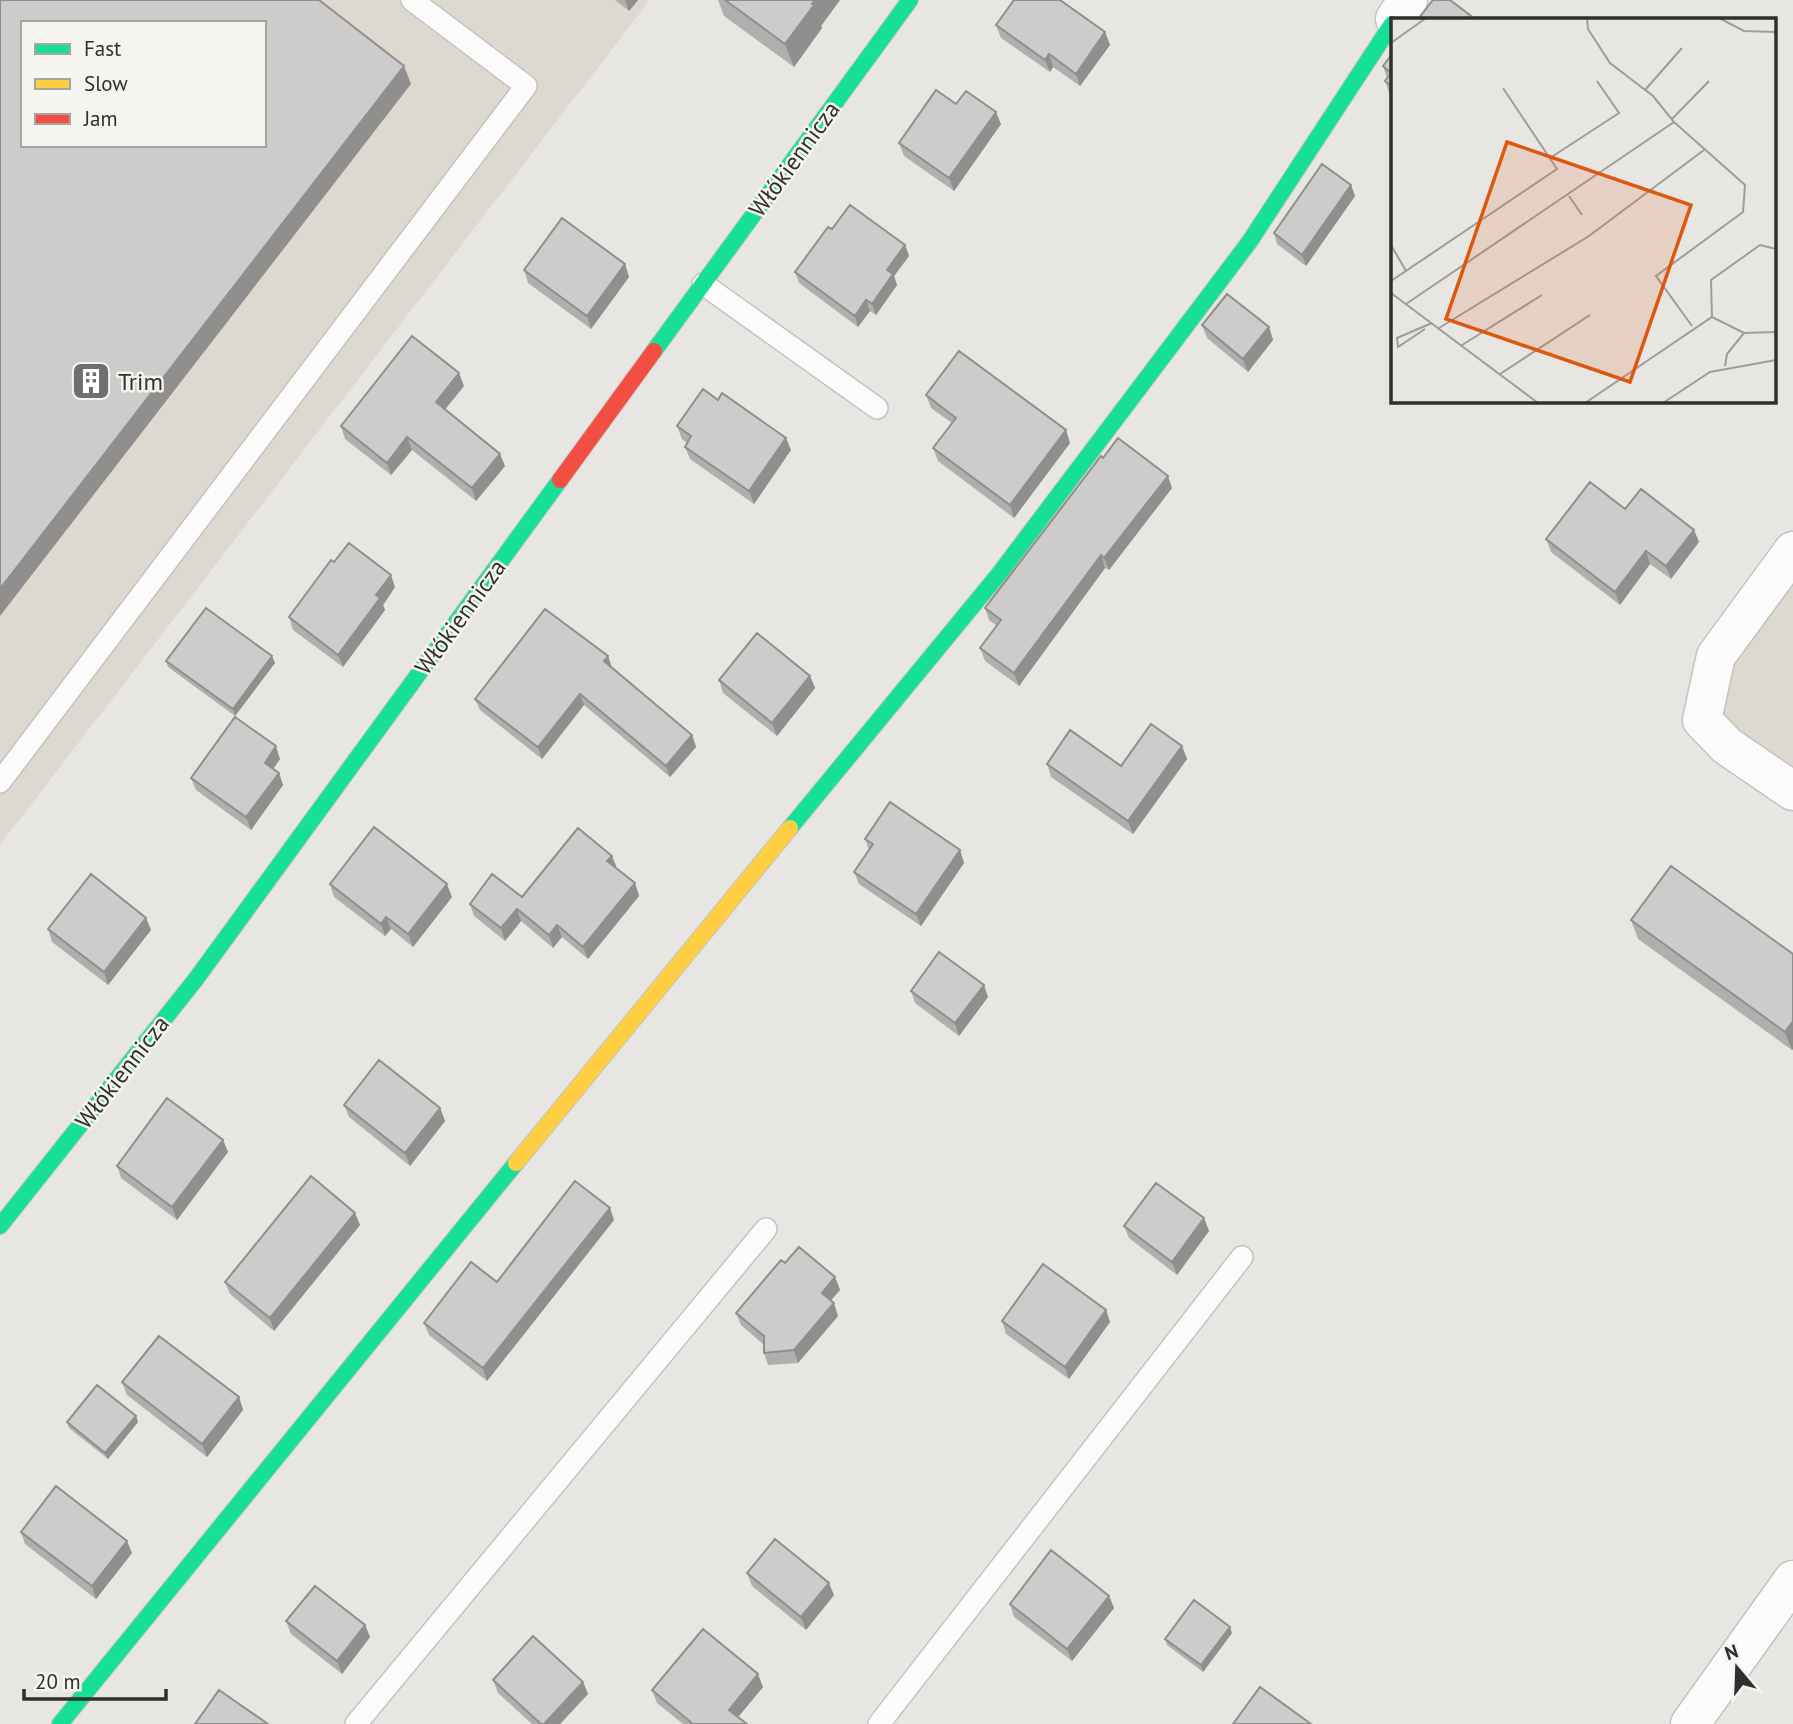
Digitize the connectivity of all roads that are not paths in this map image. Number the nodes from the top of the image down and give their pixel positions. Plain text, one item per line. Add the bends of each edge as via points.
1 (412, 0) edge
2 (909, 0) edge
3 (1408, 0) edge
4 (438, 7) edge
5 (1396, 18) edge
6 (1391, 26) edge
7 (703, 284) junction
8 (877, 408) dead end
9 (1793, 551) edge
10 (0, 782) edge
11 (1793, 791) edge
12 (0, 1226) edge
13 (766, 1229) dead end
14 (1242, 1257) dead end
15 (1793, 1580) edge
16 (60, 1724) edge
17 (356, 1724) edge
18 (879, 1724) edge
19 (1690, 1724) edge

1 - 4 lane
2 - 7 street, Włókiennicza
3 - 5 street
4 - 10 lane via 526,86
6 - 16 street via 1250,242 999,574
7 - 8 lane
7 - 12 street, Włókiennicza via 196,979
9 - 11 street via 1716,656 1702,720 1727,746
13 - 17 lane
14 - 18 lane
15 - 19 street

